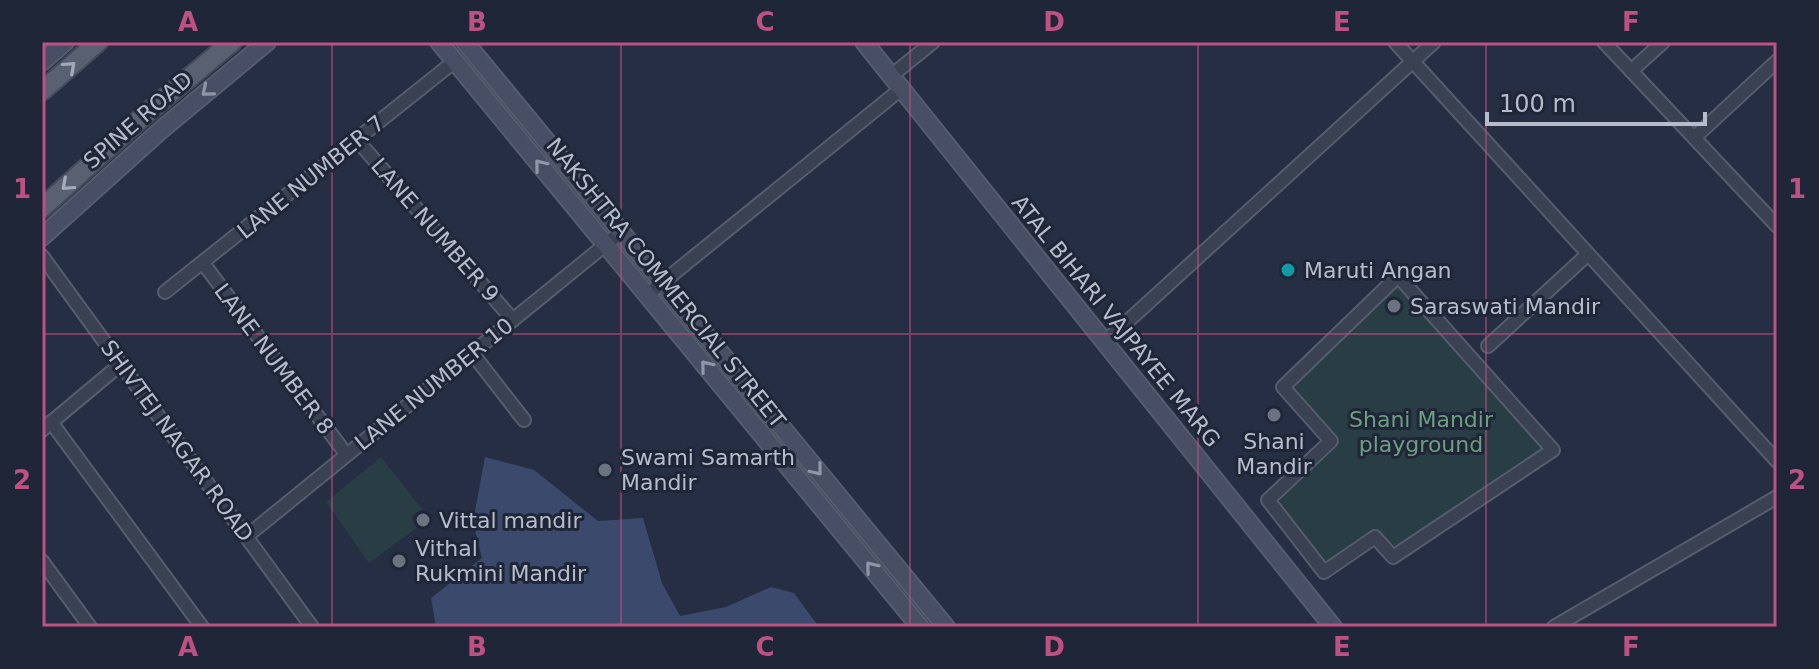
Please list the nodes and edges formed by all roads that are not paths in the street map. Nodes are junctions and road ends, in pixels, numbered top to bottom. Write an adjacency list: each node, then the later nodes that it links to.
1 (65, 42): 13 (street)
2 (98, 42): 19 (main road, one-way to 2)
3 (232, 42): 22 (main road, SPINE ROAD, one-way to 22)
4 (267, 42): 25 (street, SPINE ROAD, one-way to 25)
5 (439, 42): 14 (street, NAKSHTRA COMMERCIAL STREET)
6 (465, 42): 24 (street, NAKSHTRA COMMERCIAL STREET)
7 (864, 42): 18 (street, ATAL BIHARI VAJPAYEE MARG)
8 (933, 42): 18 (street)
9 (1395, 42): 16 (street)
10 (1434, 42): 16 (street)
11 (1604, 42): 17 (street)
12 (1663, 42): 17 (street)
13 (43, 60)
14 (455, 61): 21 (street, LANE NUMBER 7); 26 (street, NAKSHTRA COMMERCIAL STREET, one-way to 14)
15 (1777, 61): 20 (street)
16 (1413, 62): 27 (street); 34 (street)
17 (1631, 71): 20 (street)
18 (896, 83): 30 (street); 34 (street, ATAL BIHARI VAJPAYEE MARG)
19 (42, 91)
20 (1695, 137): 23 (street)
21 (357, 140): 29 (street, LANE NUMBER 7); 33 (street, LANE NUMBER 9)
22 (42, 208)
23 (1777, 226)
24 (621, 232): 26 (street, LANE NUMBER 10); 30 (street, NAKSHTRA COMMERCIAL STREET)
25 (42, 237)
26 (606, 245): 32 (street, NAKSHTRA COMMERCIAL STREET); 33 (street, LANE NUMBER 10)
27 (1588, 254): 35 (street); 41 (street)
28 (42, 256): 37 (street, SHIVTEJ NAGAR ROAD)
29 (203, 263): 31 (street, LANE NUMBER 7); 40 (street, LANE NUMBER 8)
30 (663, 283): 32 (street); 50 (street, NAKSHTRA COMMERCIAL STREET, one-way to 50)
31 (165, 292)
32 (647, 295): 49 (street, NAKSHTRA COMMERCIAL STREET, one-way to 32)
33 (513, 320): 36 (street, LANE NUMBER 10)
34 (1105, 342): 51 (street, ATAL BIHARI VAJPAYEE MARG)
35 (1488, 346)
36 (472, 353): 38 (street); 40 (street, LANE NUMBER 10)
37 (121, 364): 39 (street); 43 (street, SHIVTEJ NAGAR ROAD)
38 (524, 420)
39 (47, 426): 47 (street)
40 (346, 454): 43 (street, LANE NUMBER 10)
41 (1777, 461)
42 (1777, 497): 52 (street)
43 (247, 536): 48 (street, SHIVTEJ NAGAR ROAD)
44 (42, 561): 46 (street)
45 (1324, 572): 45 (street)
46 (90, 627)
47 (202, 627)
48 (312, 627)
49 (920, 627)
50 (946, 627)
51 (1333, 627)
52 (1554, 627)

